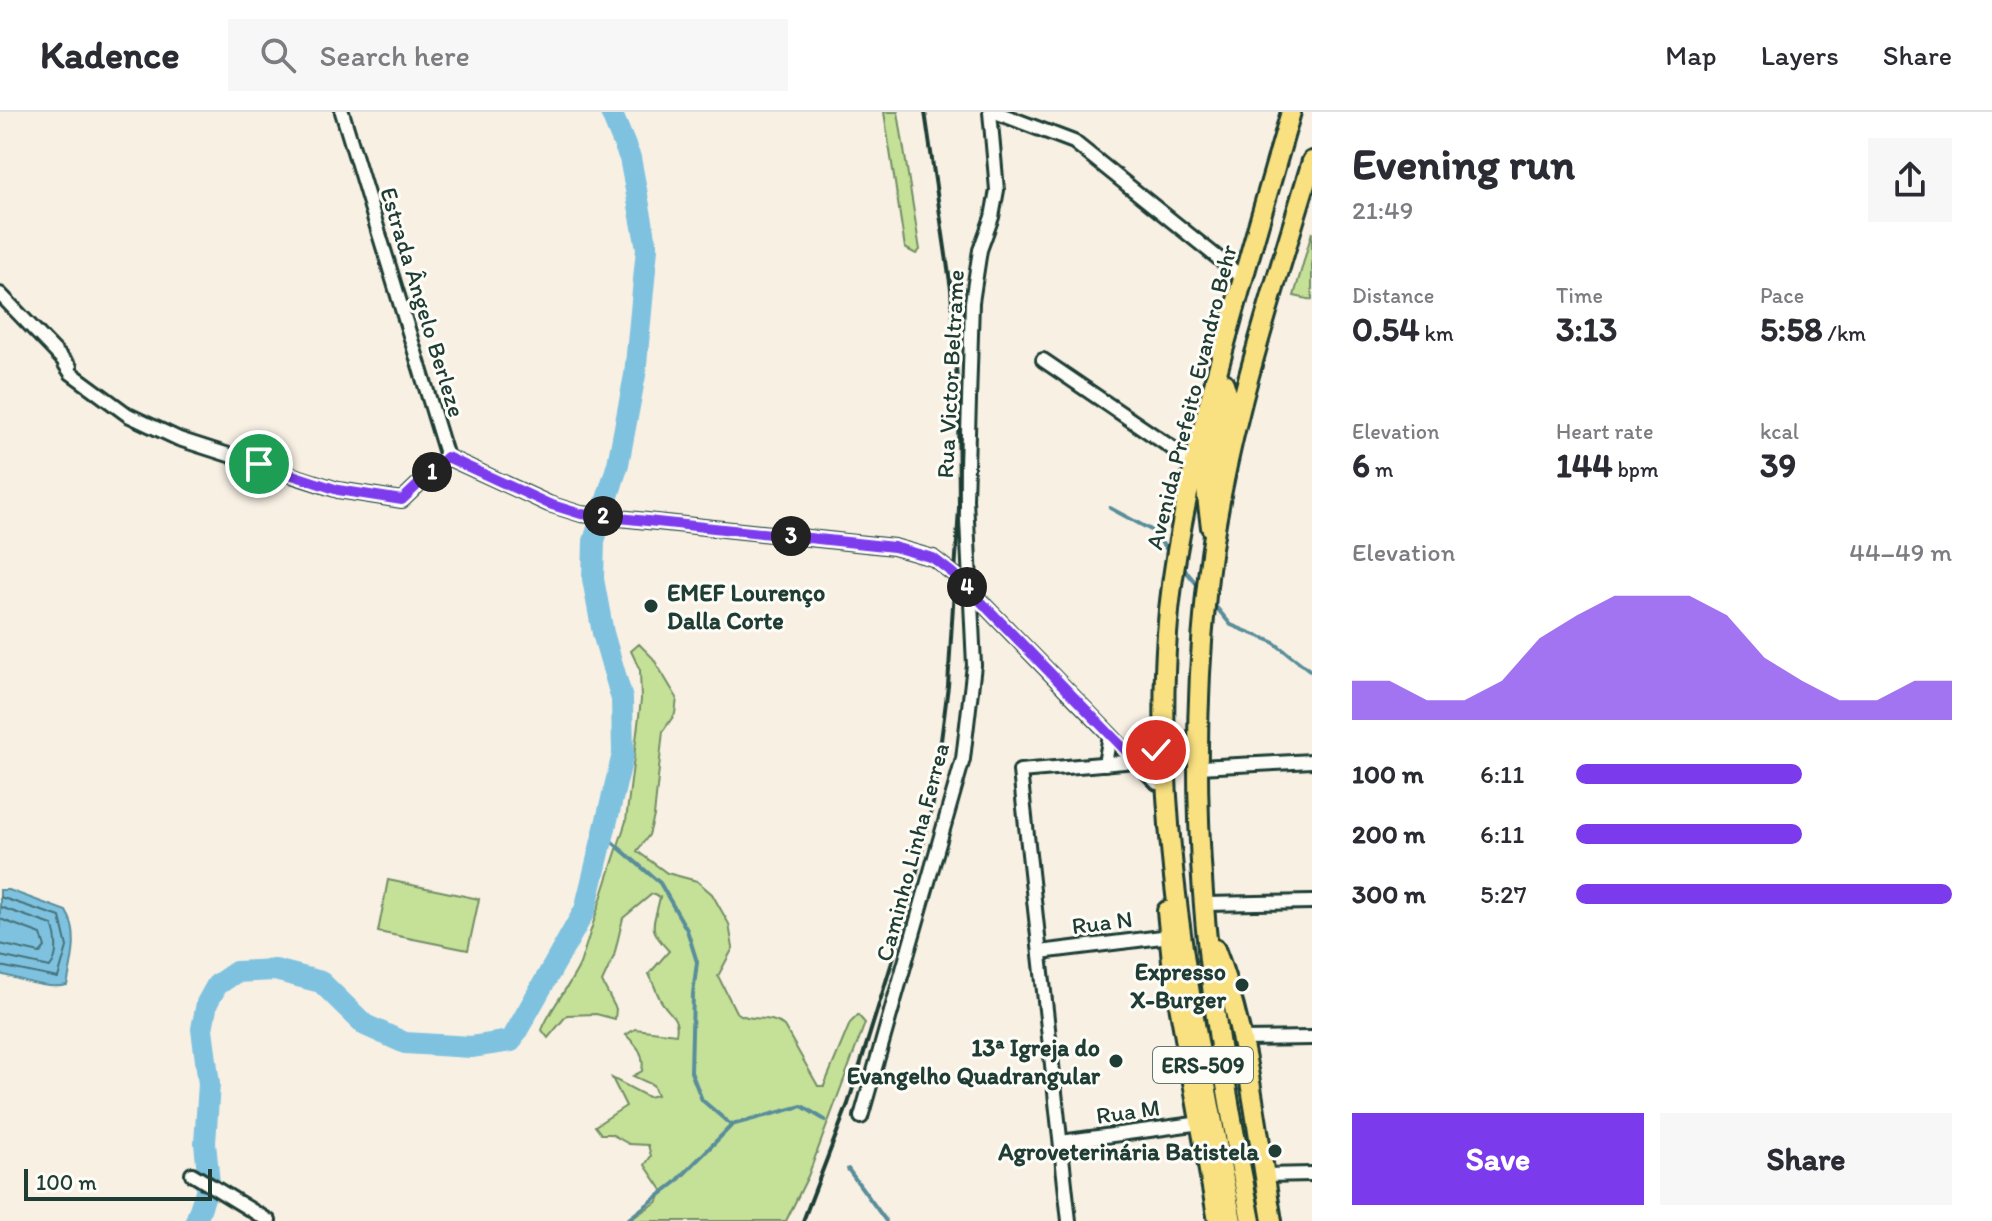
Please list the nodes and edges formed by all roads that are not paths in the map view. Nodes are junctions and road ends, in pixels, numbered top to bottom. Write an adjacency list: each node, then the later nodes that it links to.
1 (342, 112): 9 (street, Estrada Ângelo Berleze)
2 (992, 112): 5 (street); 12 (street, Rua Victor Beltrame)
3 (1291, 112): 5 (highway, Avenida Prefeito Evandro Behr / ERS-509)
4 (1312, 161): 11 (highway, ERS-509)
5 (1243, 278): 8 (highway, Avenida Prefeito Evandro Behr / ERS-509)
6 (0, 294): 9 (street)
7 (1043, 360): 10 (street)
8 (1215, 379): 10 (highway, Avenida Prefeito Evandro Behr / ERS-509); 11 (highway)
9 (447, 457): 12 (street)
10 (1194, 463): 13 (highway, Avenida Prefeito Evandro Behr / ERS-509)
11 (1213, 546): 19 (highway, ERS-509)
12 (972, 593): 14 (street); 28 (street, Caminho Linha Ferrea)
13 (1164, 731): 15 (highway, ERS-509); 37 (highway, Avenida Prefeito Evandro Behr / ERS-509)
14 (1110, 735): 16 (street); 18 (street)
15 (1156, 750): 16 (street); 20 (highway, ERS-509)
16 (1136, 761): 18 (street); 20 (street)
17 (1312, 761): 19 (street)
18 (1105, 764): 25 (street)
19 (1199, 767): 22 (highway, ERS-509)
20 (1157, 783): 24 (highway, ERS-509)
21 (1312, 902): 22 (street)
22 (1206, 904): 23 (highway, ERS-509)
23 (1208, 931): 27 (highway, ERS-509); 38 (highway, ERS-509)
24 (1170, 936): 25 (street, Rua N); 29 (highway, ERS-509)
25 (1040, 952): 30 (street)
26 (1312, 1038): 27 (street)
27 (1241, 1039): 33 (highway, ERS-509)
28 (861, 1117)
29 (1201, 1123): 30 (street, Rua M); 36 (highway, ERS-509)
30 (1061, 1142): 35 (street)
31 (192, 1174): 34 (street)
32 (1312, 1174): 33 (street)
33 (1264, 1175): 39 (highway, ERS-509)
34 (269, 1221)
35 (1069, 1221)
36 (1218, 1221)
37 (1232, 1221)
38 (1251, 1221)
39 (1272, 1221)

